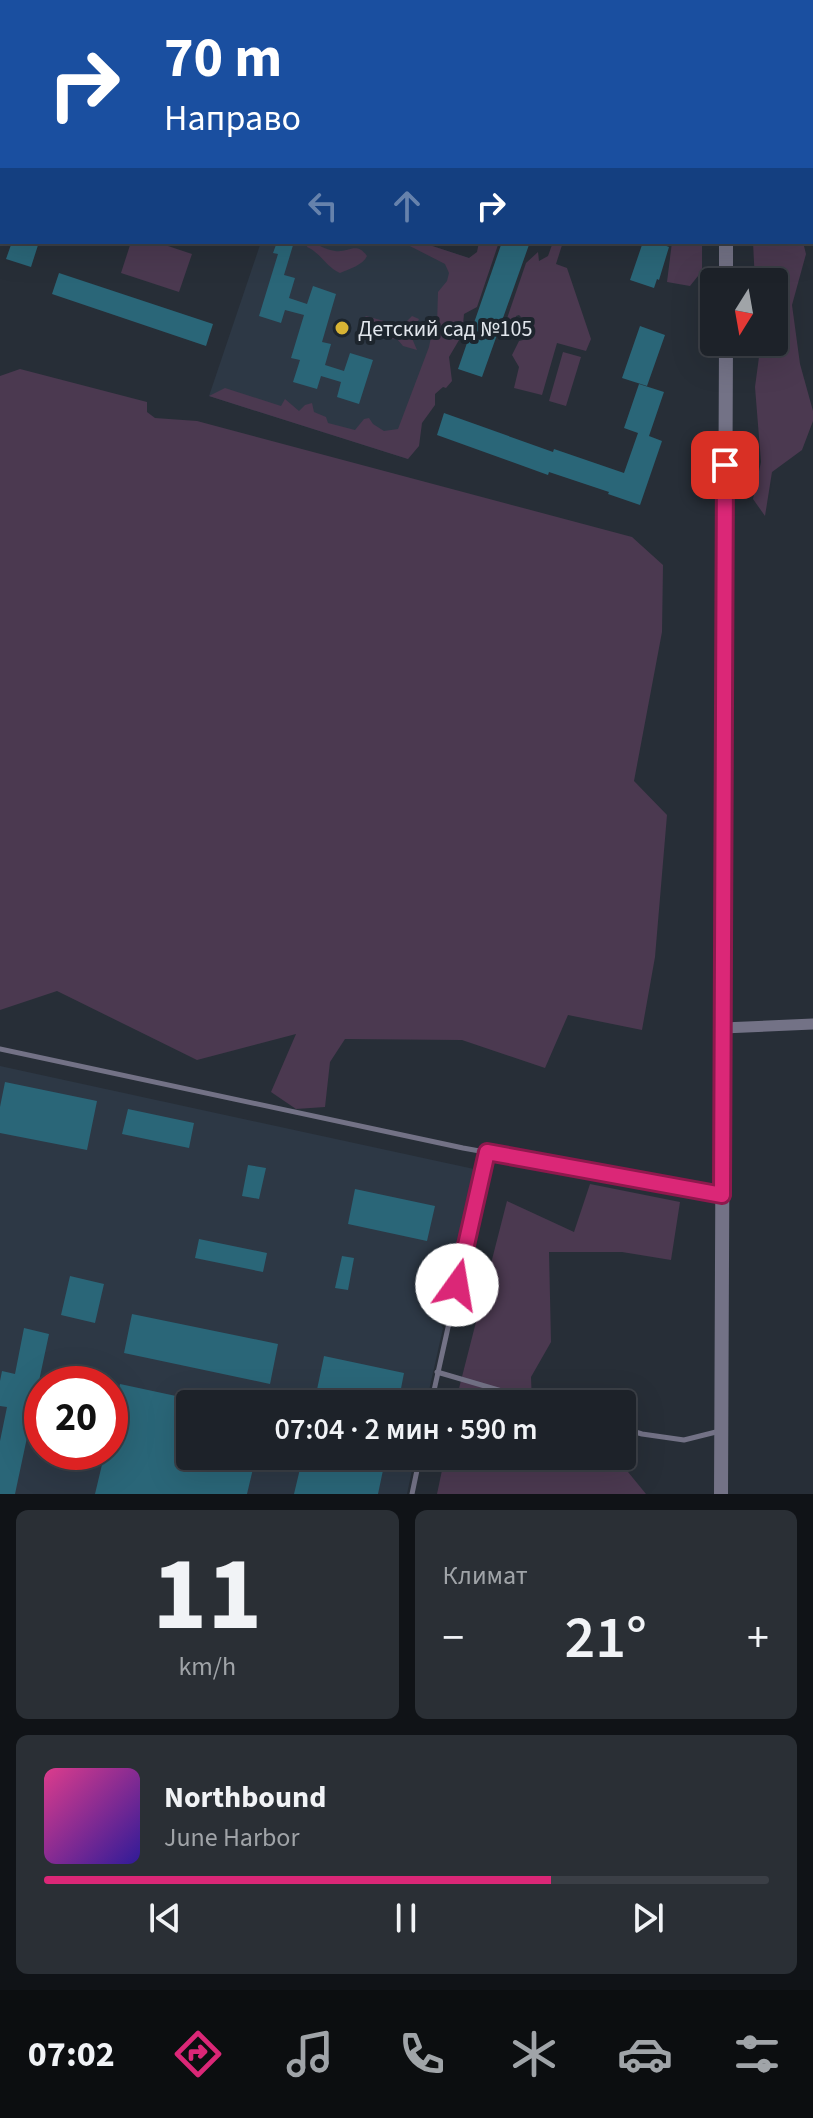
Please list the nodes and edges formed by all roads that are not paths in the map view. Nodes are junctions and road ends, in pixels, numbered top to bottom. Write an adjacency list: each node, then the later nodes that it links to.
1 (726, 244): 2 (street)
2 (726, 268)
3 (726, 356): 5 (street)
4 (813, 1024): 5 (street)
5 (723, 1028): 8 (street)
6 (0, 1049): 7 (lane)
7 (487, 1152): 8 (lane); 9 (lane)
8 (722, 1195): 12 (street)
9 (437, 1372): 10 (lane); 11 (lane)
10 (434, 1390)
11 (498, 1390)
12 (721, 1430): 13 (lane); 16 (street)
13 (636, 1432)
14 (417, 1470): 15 (lane)
15 (412, 1494)
16 (721, 1494)

